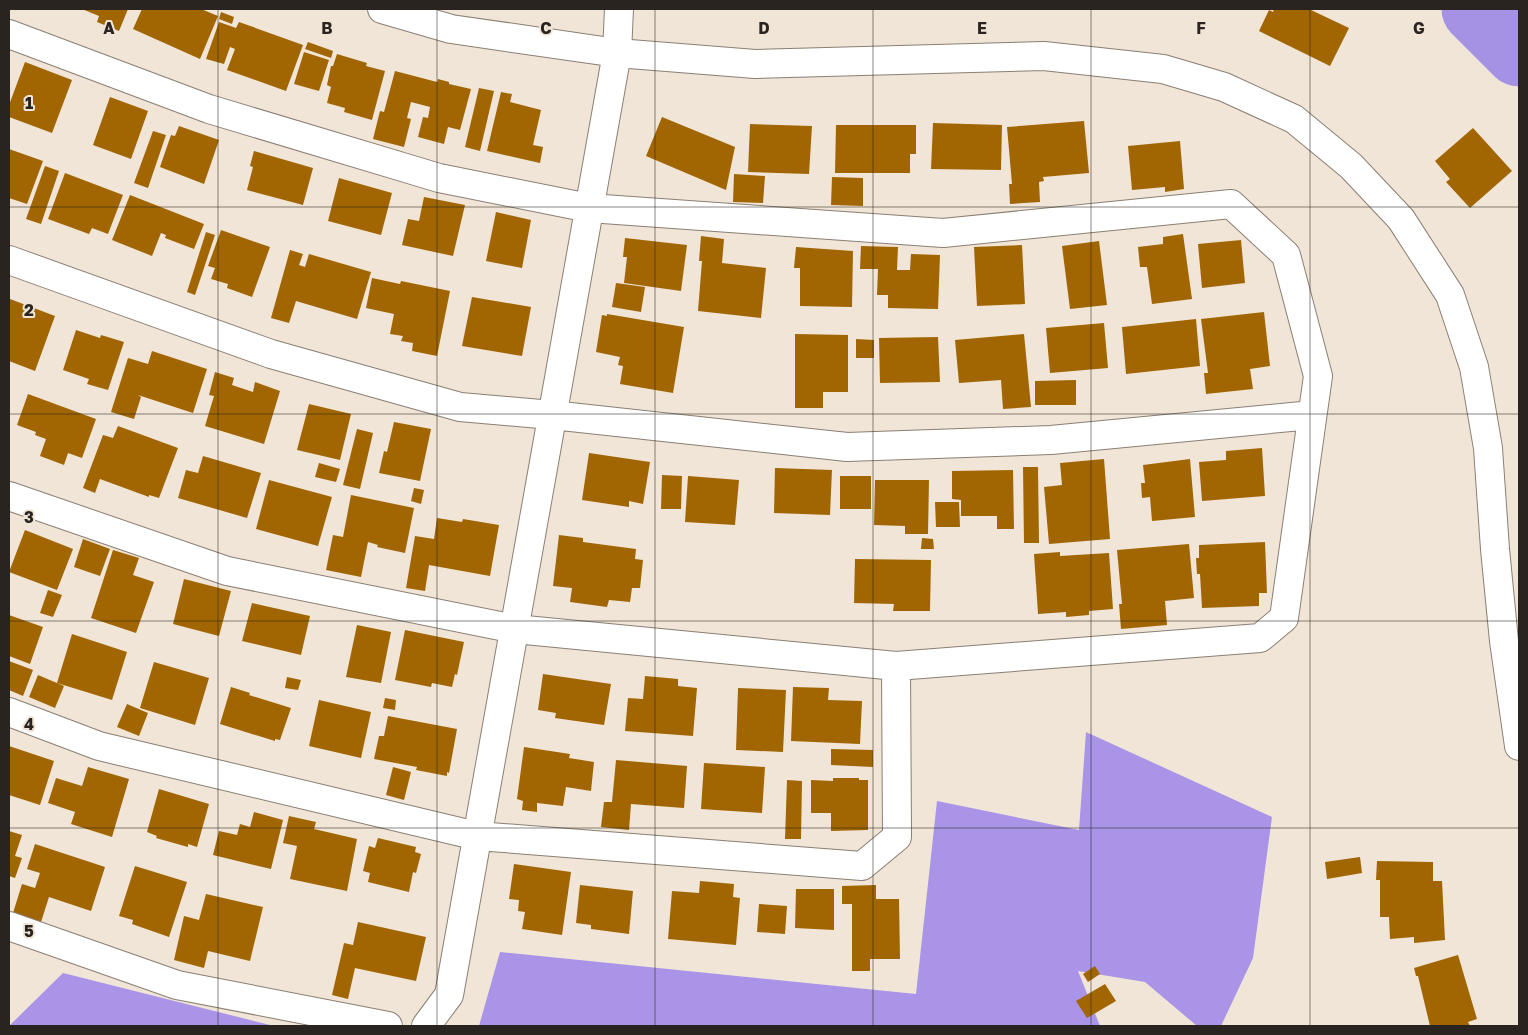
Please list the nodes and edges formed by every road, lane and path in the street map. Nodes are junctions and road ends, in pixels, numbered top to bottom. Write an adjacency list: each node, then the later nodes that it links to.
1 (382, 9): 4 (street)
2 (619, 9): 4 (street)
3 (9, 34): 5 (street)
4 (617, 52): 5 (street); 13 (street)
5 (589, 208): 7 (street); 8 (street)
6 (9, 260): 7 (street)
7 (552, 415): 8 (street); 10 (street)
8 (1312, 415): 11 (street)
9 (9, 496): 10 (street)
10 (514, 629): 11 (street); 14 (street)
11 (896, 666): 14 (street)
12 (9, 712): 14 (street)
13 (1519, 746)
14 (477, 836): 17 (street)
15 (9, 926): 16 (street)
16 (388, 1026)
17 (426, 1026)

